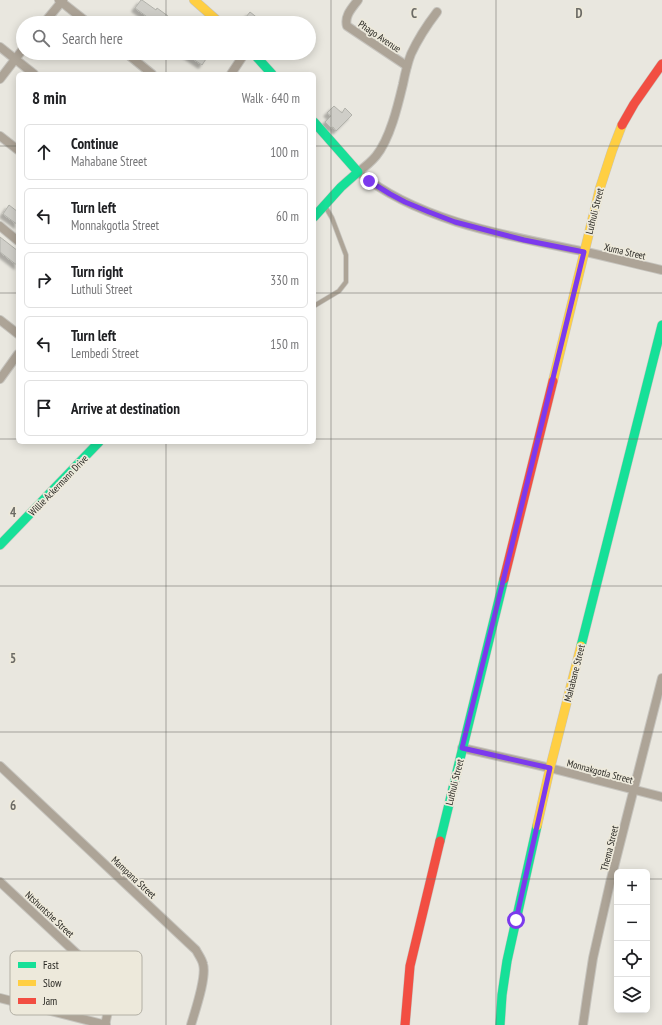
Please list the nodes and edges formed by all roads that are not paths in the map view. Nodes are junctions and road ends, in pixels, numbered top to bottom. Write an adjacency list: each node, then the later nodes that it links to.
1 (194, 0): 7 (street)
2 (358, 0): 15 (street, Phago Avenue)
3 (61, 1): 5 (street); 6 (street)
4 (437, 12): 15 (street)
5 (49, 16)
6 (79, 16)
7 (212, 16)
8 (0, 47): 9 (street)
9 (15, 59): 20 (street)
10 (16, 60): 16 (street)
11 (135, 60): 17 (street)
12 (240, 60): 18 (street)
13 (259, 60): 19 (street)
14 (662, 64): 28 (street, Luthuli Street)
15 (407, 66): 24 (street)
16 (31, 72)
17 (150, 72)
18 (232, 72)
19 (270, 72)
20 (0, 79)
21 (316, 124): 24 (street)
22 (0, 136): 23 (street)
23 (16, 148)
24 (358, 172): 25 (street); 28 (street, Xuma Street)
25 (318, 211): 30 (lane)
26 (0, 226): 27 (street)
27 (16, 239)
28 (584, 252): 29 (street, Xuma Street); 39 (street, Luthuli Street)
29 (662, 270)
30 (316, 305)
31 (0, 320): 33 (street)
32 (662, 325): 41 (street, Mahabane Street)
33 (16, 332)
34 (16, 357): 35 (street)
35 (0, 379)
36 (97, 444): 37 (street, Willie Ackermann Drive)
37 (0, 545)
38 (662, 678): 42 (street, Thema Street)
39 (462, 748): 41 (street, Monnakgotla Street); 52 (street, Luthuli Street)
40 (0, 766): 51 (street, Mampana Street)
41 (550, 768): 42 (street, Monnakgotla Street); 53 (street, Mahabane Street)
42 (634, 790): 43 (street, Monnakgotla Street); 54 (street, Thema Street)
43 (662, 797)
44 (0, 882): 45 (street, Ntshuntshe Street)
45 (74, 951)
46 (0, 998): 47 (street)
47 (10, 1001)
48 (67, 1015): 50 (street)
49 (108, 1015): 50 (street, Ntshuntshe Street)
50 (106, 1025)
51 (191, 1025)
52 (405, 1025)
53 (500, 1025)
54 (583, 1025)

